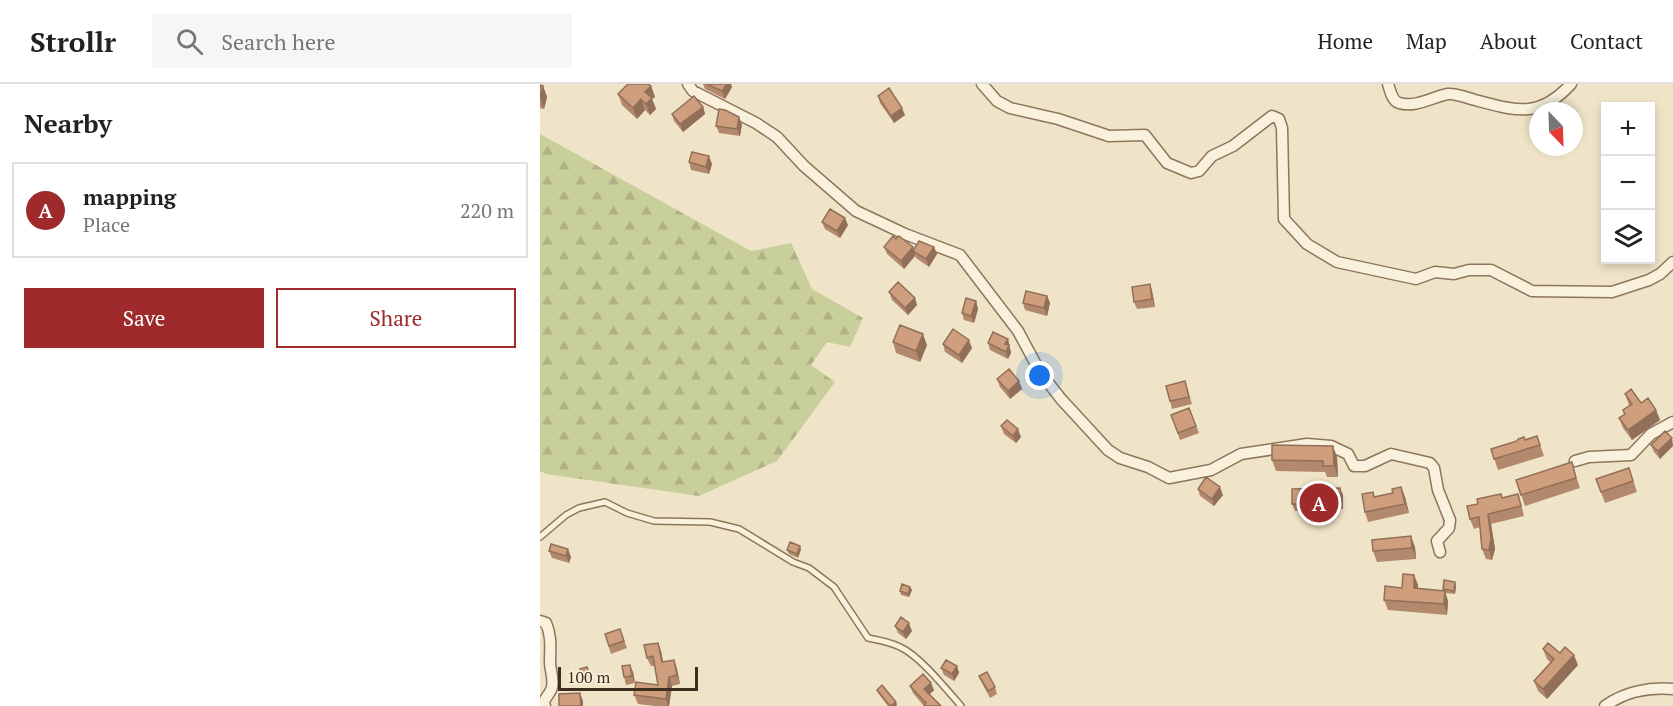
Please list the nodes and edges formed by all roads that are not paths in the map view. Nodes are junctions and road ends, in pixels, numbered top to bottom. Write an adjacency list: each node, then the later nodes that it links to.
1 (688, 84): 9 (street)
2 (982, 84): 5 (street)
3 (1388, 84): 4 (street)
4 (1571, 84)
5 (1673, 262)
6 (1673, 422): 7 (street)
7 (1575, 461)
8 (540, 537): 13 (lane)
9 (1440, 552)
10 (540, 621): 12 (street)
11 (1673, 689): 14 (street)
12 (545, 706)
13 (961, 706)
14 (1605, 706)

